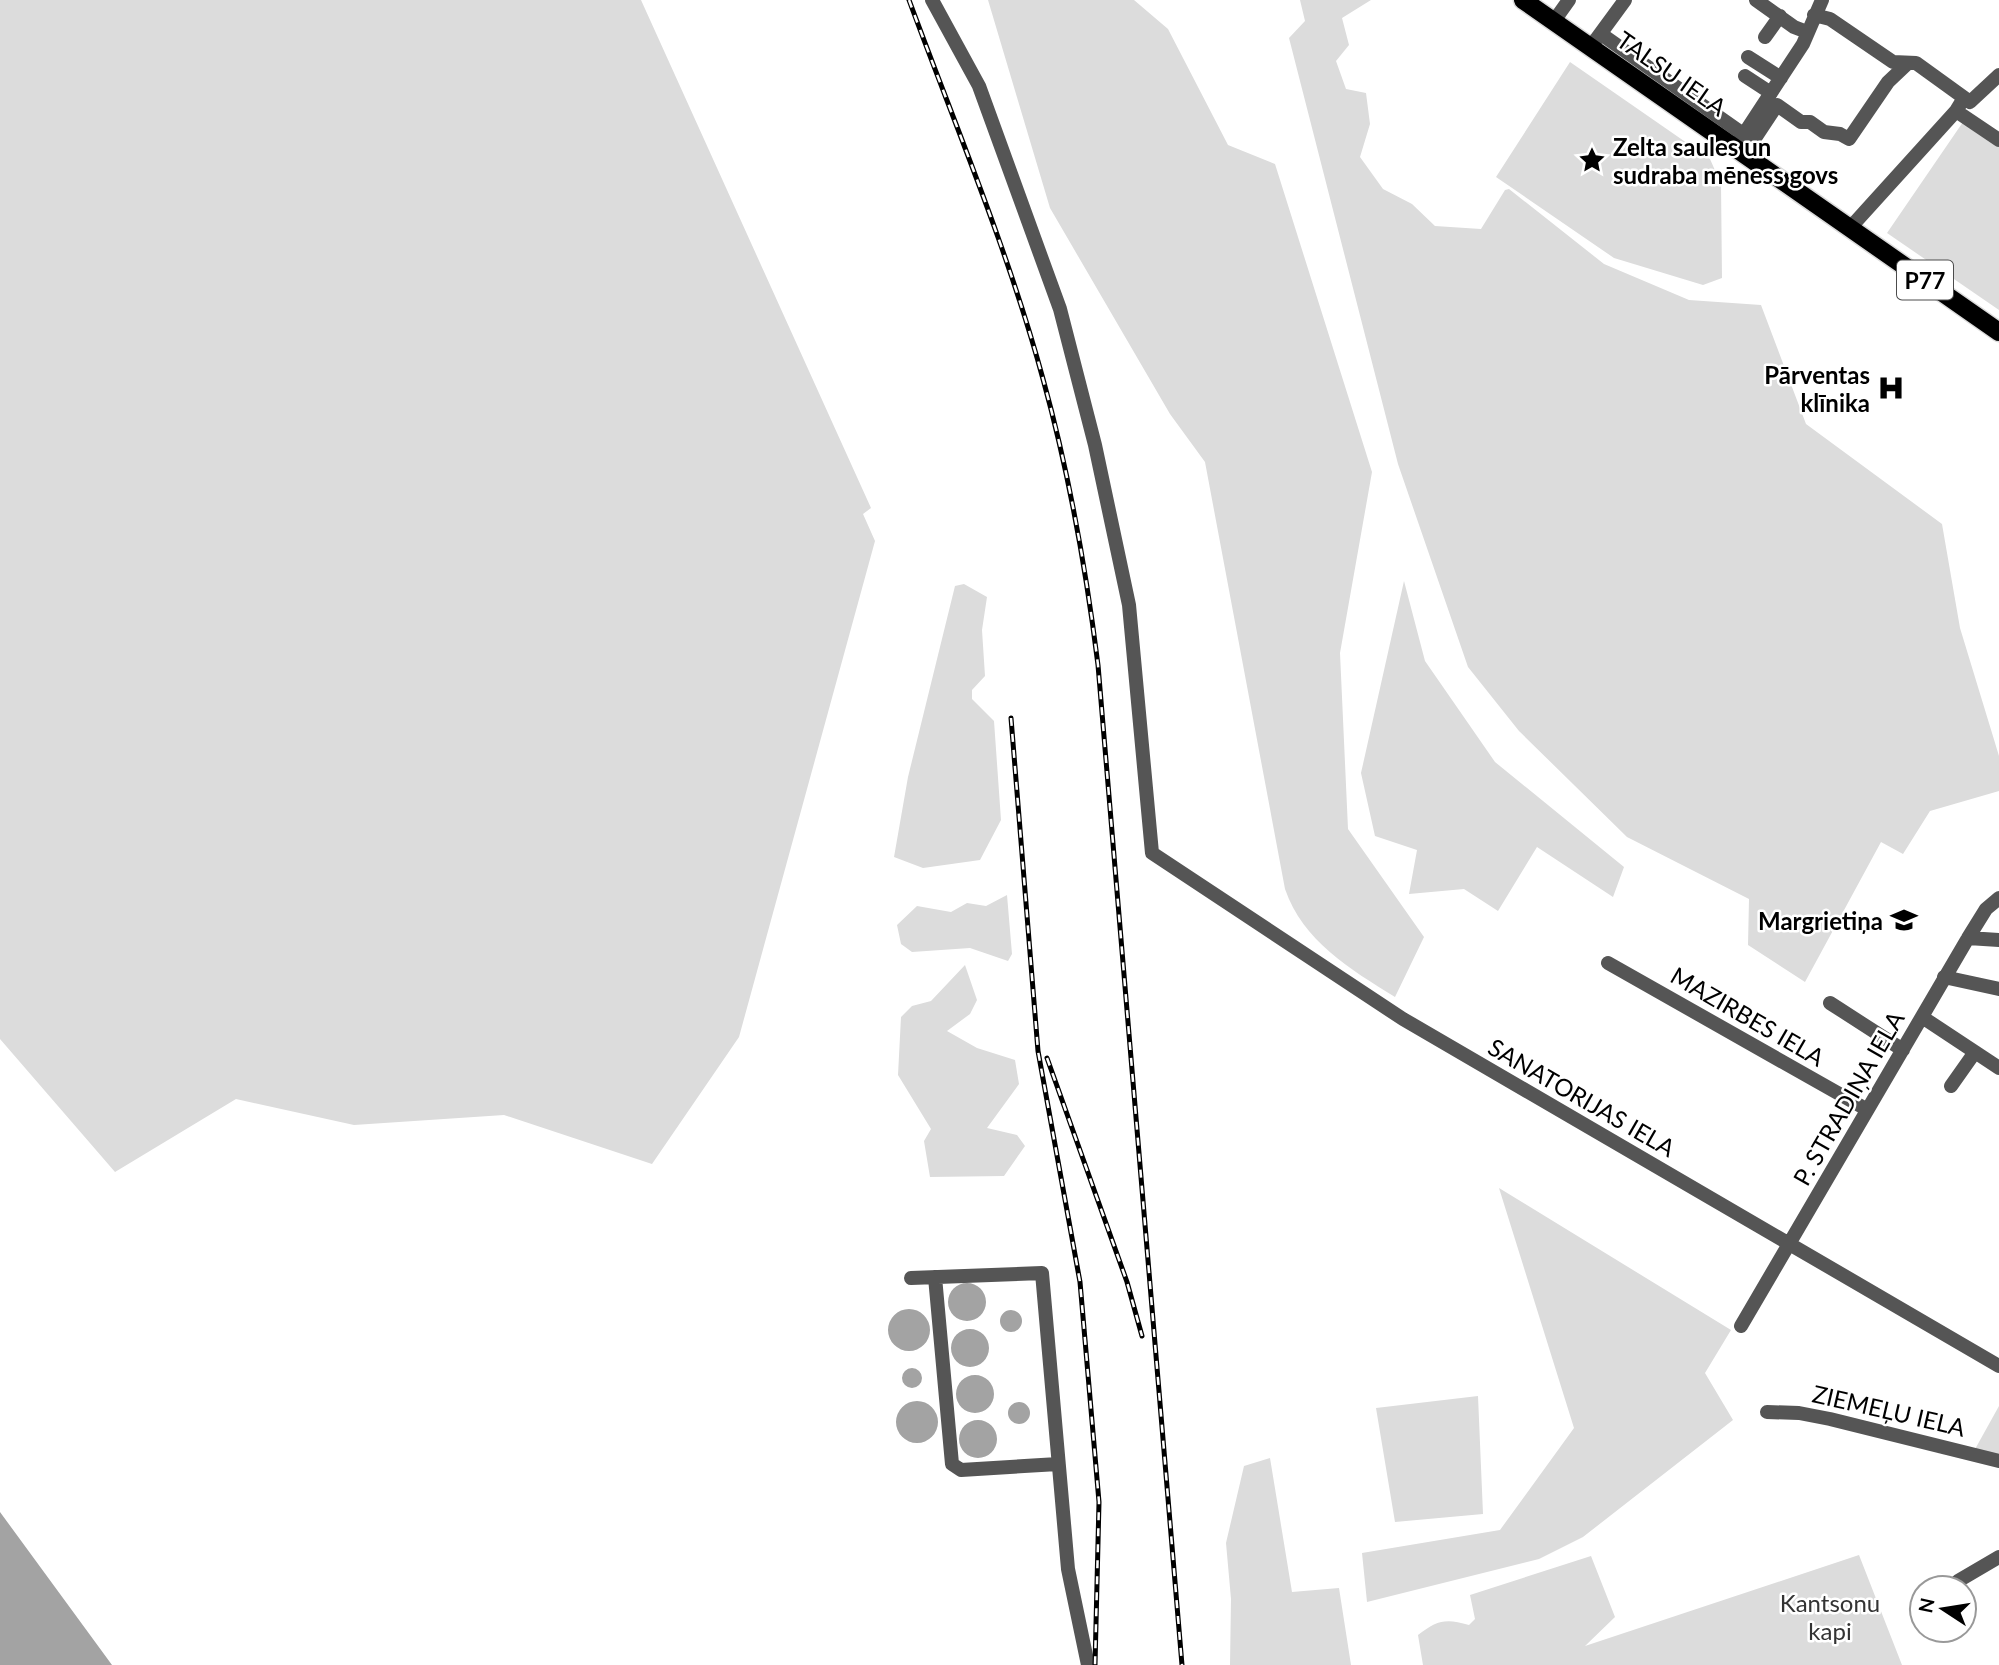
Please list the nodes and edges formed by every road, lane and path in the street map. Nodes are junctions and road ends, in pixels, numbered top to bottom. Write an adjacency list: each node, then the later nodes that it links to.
1 (932, 0): 37 (street, SANATORIJAS IELA)
2 (1523, 0): 9 (main road, TALSU IELA / P77)
3 (1569, 0): 9 (street)
4 (1625, 0): 12 (street)
5 (1822, 0): 7 (street)
6 (1764, 2): 8 (street)
7 (1814, 15): 10 (street); 14 (street)
8 (1780, 16): 10 (street); 11 (street)
9 (1553, 21): 12 (main road, TALSU IELA / P77)
10 (1807, 32): 17 (street)
11 (1765, 37)
12 (1596, 40): 21 (main road, TALSU IELA / P77)
13 (1748, 57): 17 (street)
14 (1907, 64): 18 (street); 19 (street)
15 (1999, 75): 19 (street)
16 (1745, 76): 18 (street)
17 (1781, 78): 18 (street)
18 (1772, 99): 21 (street)
19 (1960, 104): 20 (street); 22 (street)
20 (1999, 140)
21 (1739, 141): 22 (main road, TALSU IELA / P77)
22 (1850, 228): 23 (main road, TALSU IELA / P77)
23 (1999, 332)
24 (1999, 898): 25 (street, P. STRADIŅA IELA)
25 (1968, 938): 26 (street); 28 (street, P. STRADIŅA IELA)
26 (1999, 940)
27 (1608, 963): 36 (street, MAZIRBES IELA)
28 (1944, 977): 29 (street); 31 (street, P. STRADIŅA IELA)
29 (1999, 989)
30 (1830, 1003): 32 (street)
31 (1922, 1017): 32 (street, P. STRADIŅA IELA); 33 (street)
32 (1903, 1050): 36 (street, P. STRADIŅA IELA)
33 (1975, 1052): 34 (street); 35 (street)
34 (1999, 1068)
35 (1951, 1086)
36 (1866, 1110): 37 (street, P. STRADIŅA IELA)
37 (1790, 1244): 40 (street, P. STRADIŅA IELA); 41 (street, SANATORIJAS IELA)
38 (935, 1277): 39 (street); 44 (street); 44 (street)
39 (911, 1278)
40 (1741, 1326)
41 (1999, 1366)
42 (1767, 1412): 43 (street, ZIEMEĻU IELA)
43 (1999, 1461)
44 (1058, 1464): 47 (street)
45 (1999, 1558): 46 (street)
46 (1970, 1574)
47 (1088, 1665)

